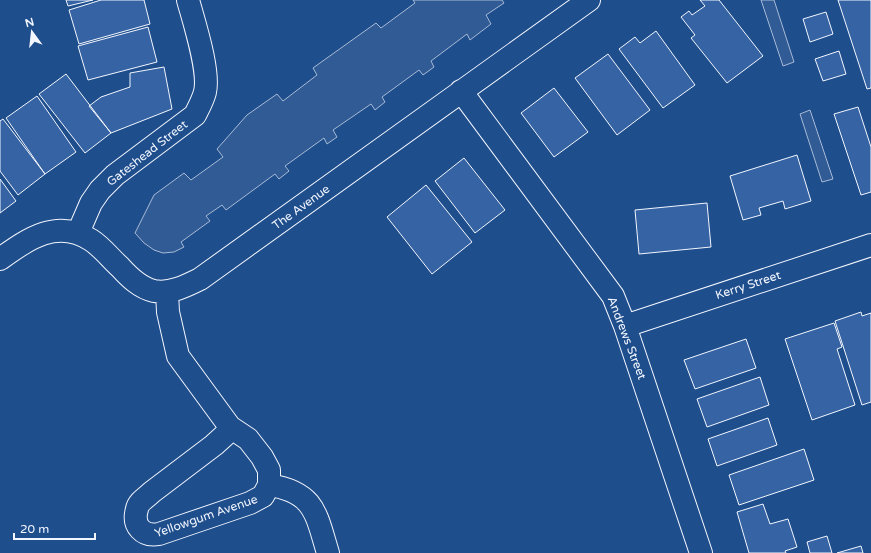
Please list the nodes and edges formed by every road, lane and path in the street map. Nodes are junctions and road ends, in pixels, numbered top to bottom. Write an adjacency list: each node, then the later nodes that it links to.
1 (188, 0): 4 (street, Gateshead Street)
2 (589, 0): 3 (street, The Avenue)
3 (461, 91): 7 (street, The Avenue); 8 (street, Andrews Street)
4 (78, 234): 6 (street, The Avenue); 7 (street, The Avenue)
5 (871, 245): 8 (street, Kerry Street)
6 (0, 259)
7 (167, 292): 9 (street, Yellowgum Avenue)
8 (625, 326): 12 (street, Andrews Street)
9 (230, 427): 10 (street, Yellowgum Avenue); 10 (street, Yellowgum Avenue)
10 (269, 485): 11 (street, Yellowgum Avenue)
11 (328, 553)
12 (701, 553)

